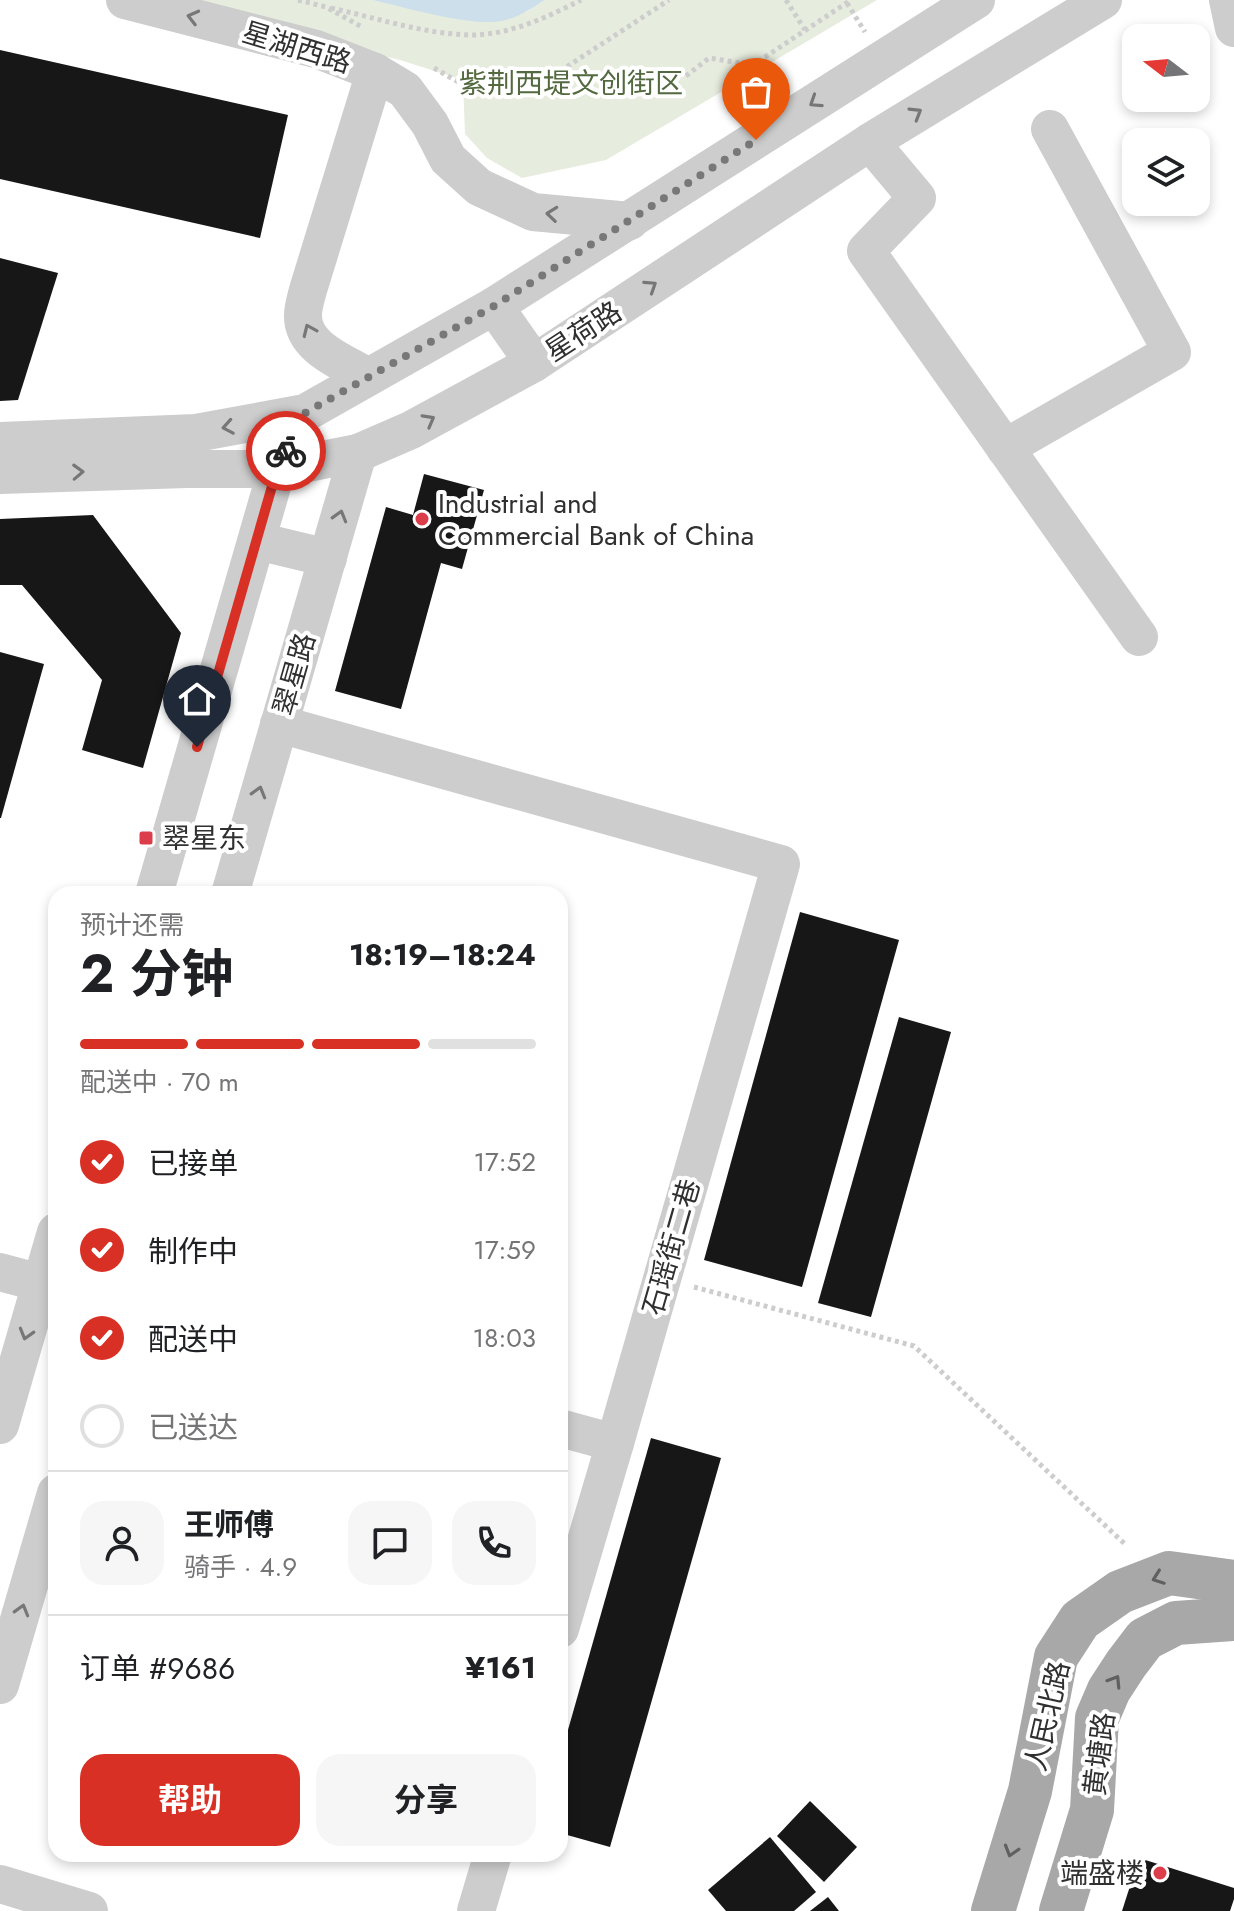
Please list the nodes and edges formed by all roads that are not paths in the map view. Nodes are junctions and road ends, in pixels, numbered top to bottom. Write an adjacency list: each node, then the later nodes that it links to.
1 (125, 0): 6 (street, 星湖西路, one-way to 1)
2 (976, 0): 9 (street, one-way to 9)
3 (1103, 0): 8 (street, 星荷路, one-way to 3)
4 (1228, 0): 5 (street)
5 (1234, 28)
6 (375, 72): 9 (street, 星湖西路, one-way to 6); 12 (street, one-way to 6)
7 (1050, 129): 15 (street)
8 (870, 142): 11 (street, 星荷路, one-way to 8); 15 (street)
9 (630, 221): 10 (street)
10 (494, 306): 11 (street); 12 (street)
11 (534, 363): 16 (street, 星荷路, one-way to 11)
12 (368, 377): 13 (street)
13 (305, 413): 14 (street, one-way to 14); 17 (street)
14 (0, 441)
15 (1005, 448): 21 (street)
16 (358, 453): 17 (street, 星荷路); 20 (street, 翠星路, one-way to 16)
17 (277, 469): 18 (street, 星荷路, one-way to 17); 19 (street)
18 (0, 475)
19 (257, 541): 20 (street); 23 (street)
20 (328, 558): 22 (street, 翠星路)
21 (1139, 637)
22 (279, 724): 24 (street, 翠星路, one-way to 22); 29 (street, 石瑶街二巷)
23 (156, 886)
24 (232, 886)
25 (0, 1272): 26 (street)
26 (48, 1285): 27 (street, one-way to 27)
27 (0, 1425)
28 (568, 1430): 29 (street)
29 (615, 1443): 32 (street, 石瑶街二巷)
30 (48, 1520): 34 (street, one-way to 30)
31 (1234, 1582): 39 (main road, 人民北路, one-way to 39)
32 (568, 1602)
33 (1234, 1619): 40 (main road, 黄塘路, one-way to 33)
34 (0, 1685)
35 (491, 1862): 38 (street)
36 (0, 1884): 37 (street)
37 (89, 1911)
38 (476, 1911)
39 (993, 1911)
40 (1061, 1911)

